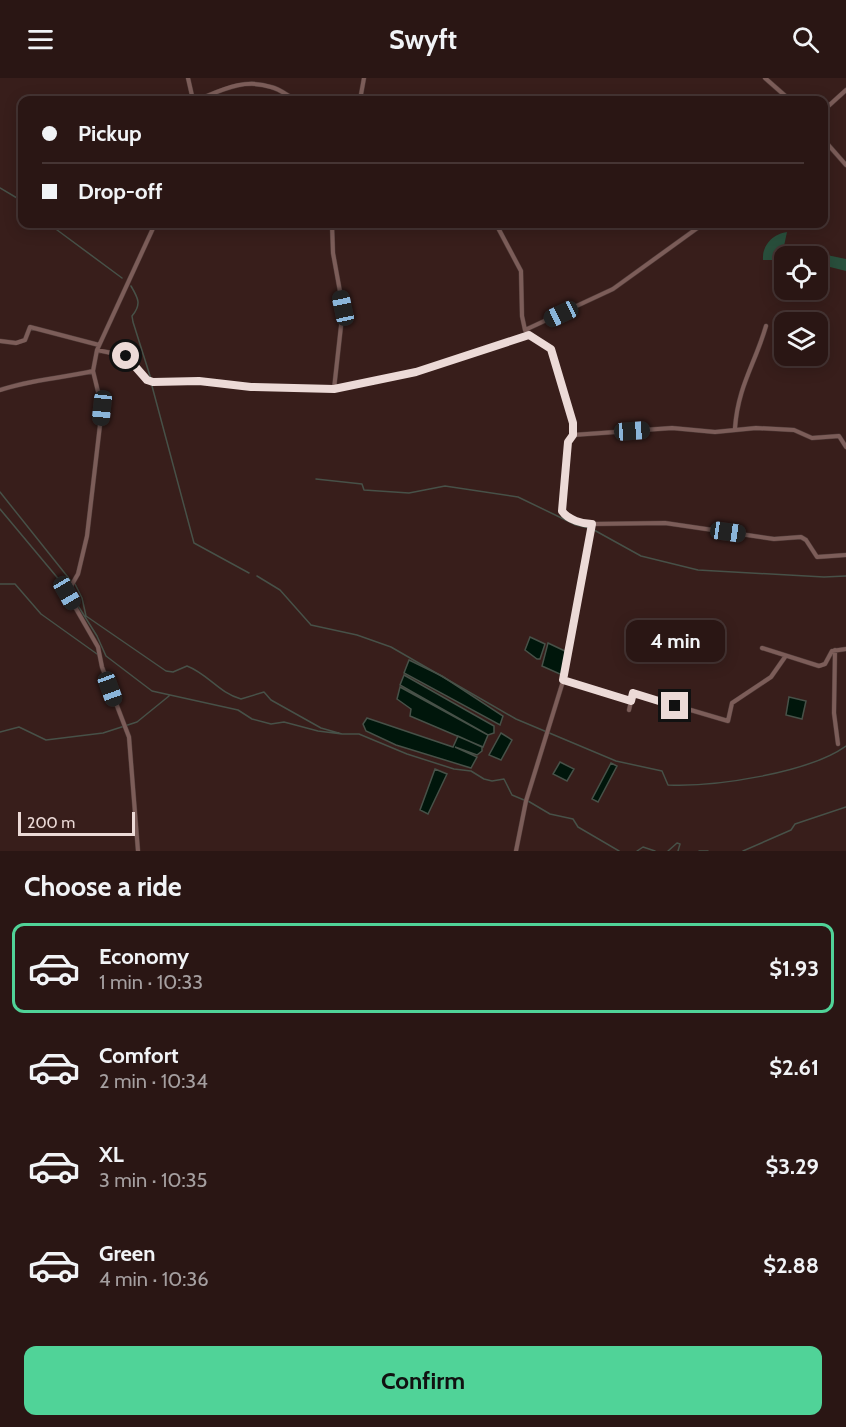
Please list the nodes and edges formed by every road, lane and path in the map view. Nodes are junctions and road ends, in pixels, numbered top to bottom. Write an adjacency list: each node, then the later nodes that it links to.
1 (188, 78): 5 (street)
2 (364, 78): 8 (street)
3 (765, 78): 9 (street)
4 (846, 90): 10 (street)
5 (194, 96)
6 (205, 96): 7 (street)
7 (289, 96)
8 (361, 96)
9 (785, 96)
10 (828, 106)
11 (828, 145): 12 (street)
12 (846, 165)
13 (153, 228): 21 (street)
14 (332, 228): 23 (street)
15 (498, 228): 18 (street)
16 (697, 228): 18 (street)
17 (766, 326): 25 (street)
18 (525, 330): 19 (street)
19 (529, 335): 23 (street); 26 (street)
20 (0, 341): 21 (street)
21 (98, 347): 22 (street); 23 (street)
22 (93, 371): 24 (street); 38 (street)
23 (334, 389)
24 (0, 390)
25 (735, 428): 26 (street); 27 (street)
26 (573, 435): 28 (street)
27 (846, 447)
28 (592, 524): 29 (street); 34 (street)
29 (846, 555)
30 (762, 648): 33 (street)
31 (846, 649): 32 (street)
32 (835, 650): 33 (street); 37 (street)
33 (785, 657): 35 (street)
34 (563, 680): 35 (street); 39 (street)
35 (631, 701): 36 (street)
36 (629, 710)
37 (838, 744)
38 (138, 851)
39 (516, 851)

